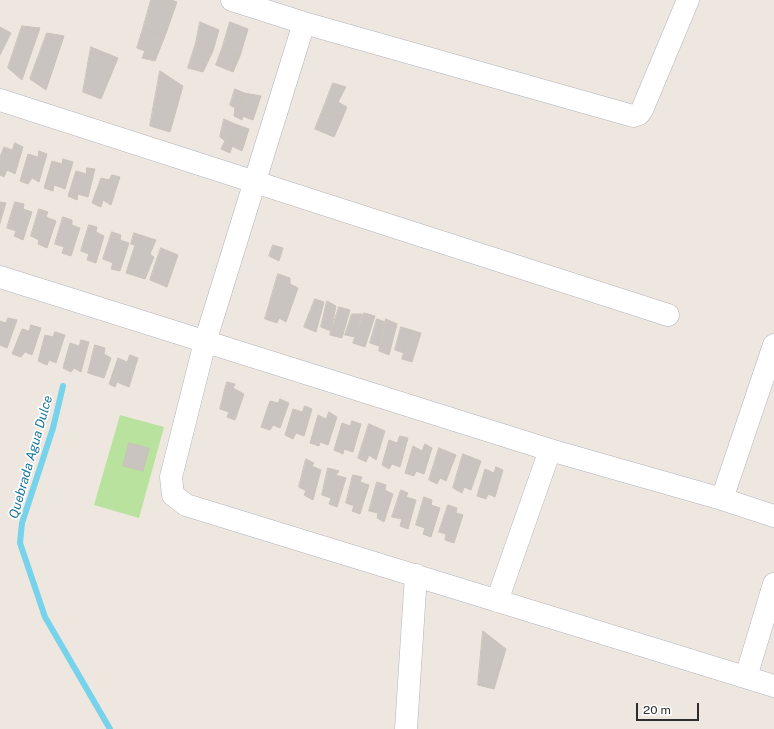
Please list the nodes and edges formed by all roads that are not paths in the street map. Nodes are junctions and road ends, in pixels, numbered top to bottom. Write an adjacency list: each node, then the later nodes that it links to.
1 (232, 0): 3 (street)
2 (688, 0): 3 (street)
3 (304, 23): 5 (street)
4 (0, 100): 5 (street)
5 (255, 182): 7 (street); 8 (street)
6 (0, 277): 8 (street)
7 (668, 315)
8 (205, 342): 10 (street); 13 (street)
9 (774, 345): 11 (street)
10 (550, 450): 11 (street); 15 (street)
11 (722, 499): 12 (street)
12 (774, 516)
13 (416, 576): 15 (street); 18 (street)
14 (774, 584): 16 (street)
15 (497, 601): 16 (street)
16 (746, 677): 17 (street)
17 (774, 686)
18 (406, 729)

